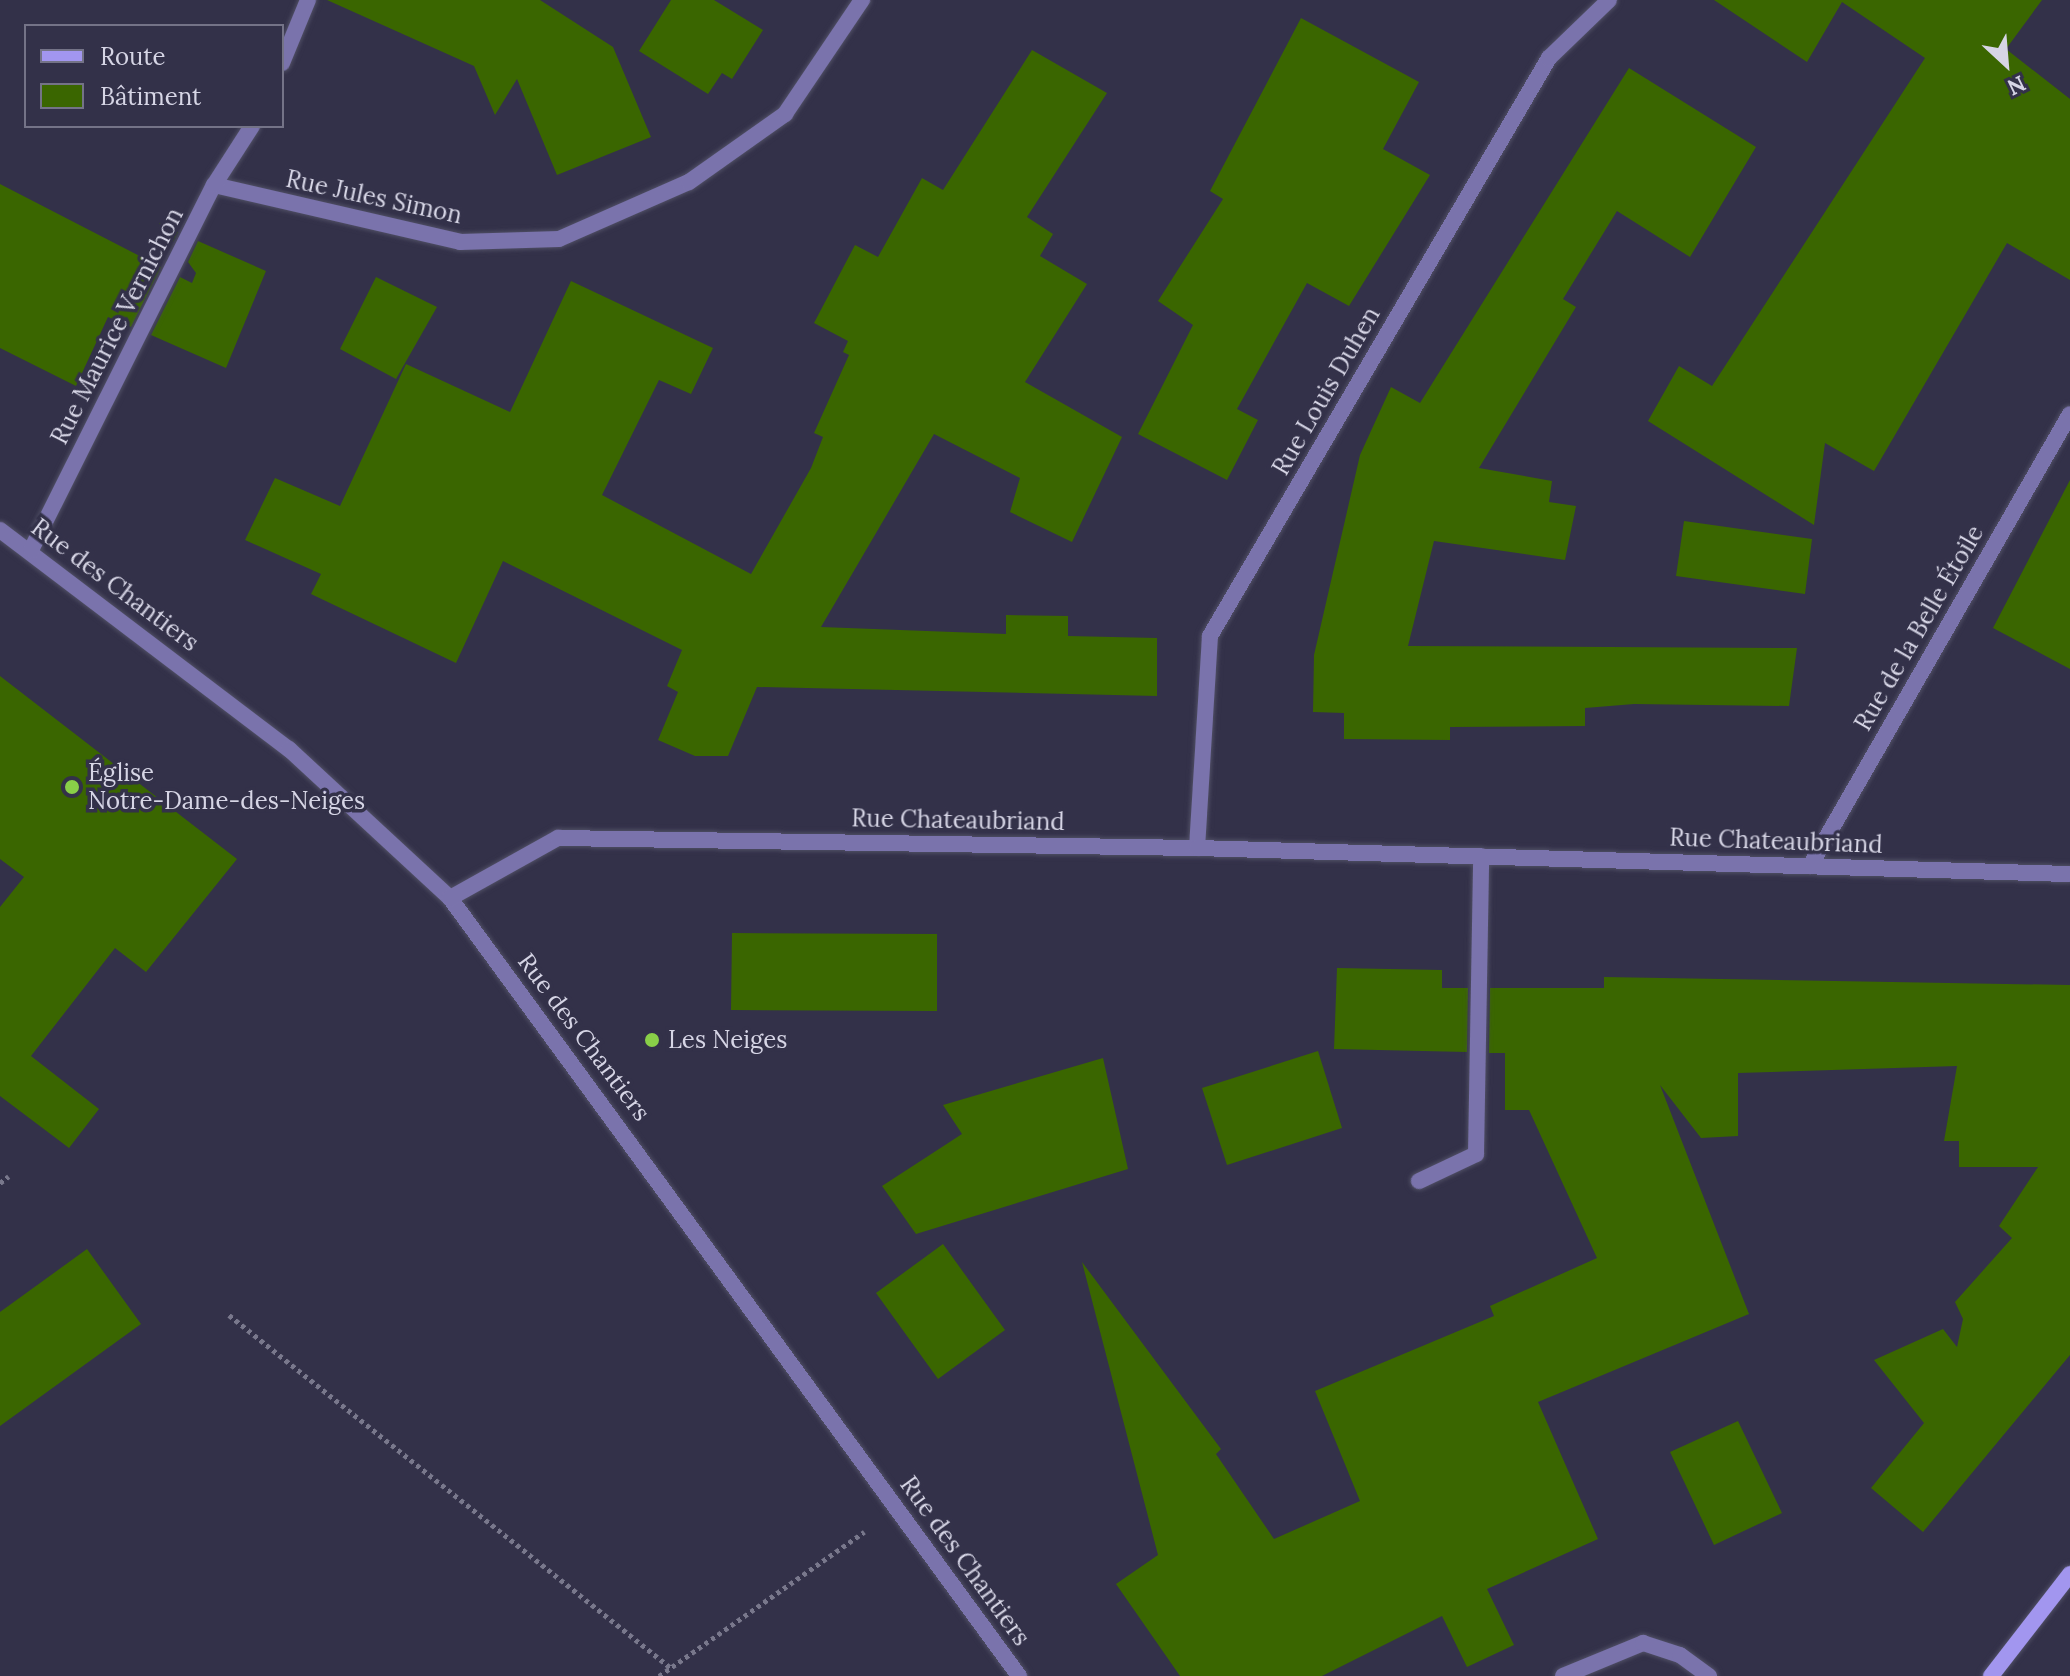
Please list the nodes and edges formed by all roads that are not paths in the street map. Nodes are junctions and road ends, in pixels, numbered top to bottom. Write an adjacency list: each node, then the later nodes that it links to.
1 (308, 0): 4 (street)
2 (862, 0): 6 (street, Rue Jules Simon)
3 (1609, 0): 10 (street, Rue Louis Duhen)
4 (284, 58)
5 (251, 128): 6 (street, Rue Maurice Vernichon)
6 (214, 185): 9 (street, Rue Maurice Vernichon)
7 (2070, 414): 12 (street, Rue de la Belle Étoile)
8 (0, 530): 9 (street, Rue des Chantiers)
9 (31, 550): 14 (street, Rue des Chantiers)
10 (1197, 848): 11 (street, Rue Chateaubriand); 14 (street, Rue Chateaubriand)
11 (1481, 856): 12 (street, Rue Chateaubriand); 15 (street)
12 (1810, 866): 13 (street, Rue Chateaubriand)
13 (2070, 874)
14 (450, 898): 17 (street, Rue des Chantiers)
15 (1419, 1181)
16 (2070, 1574): 20 (main road)
17 (1019, 1676)
18 (1563, 1676): 19 (street)
19 (1709, 1676)
20 (1991, 1676)

